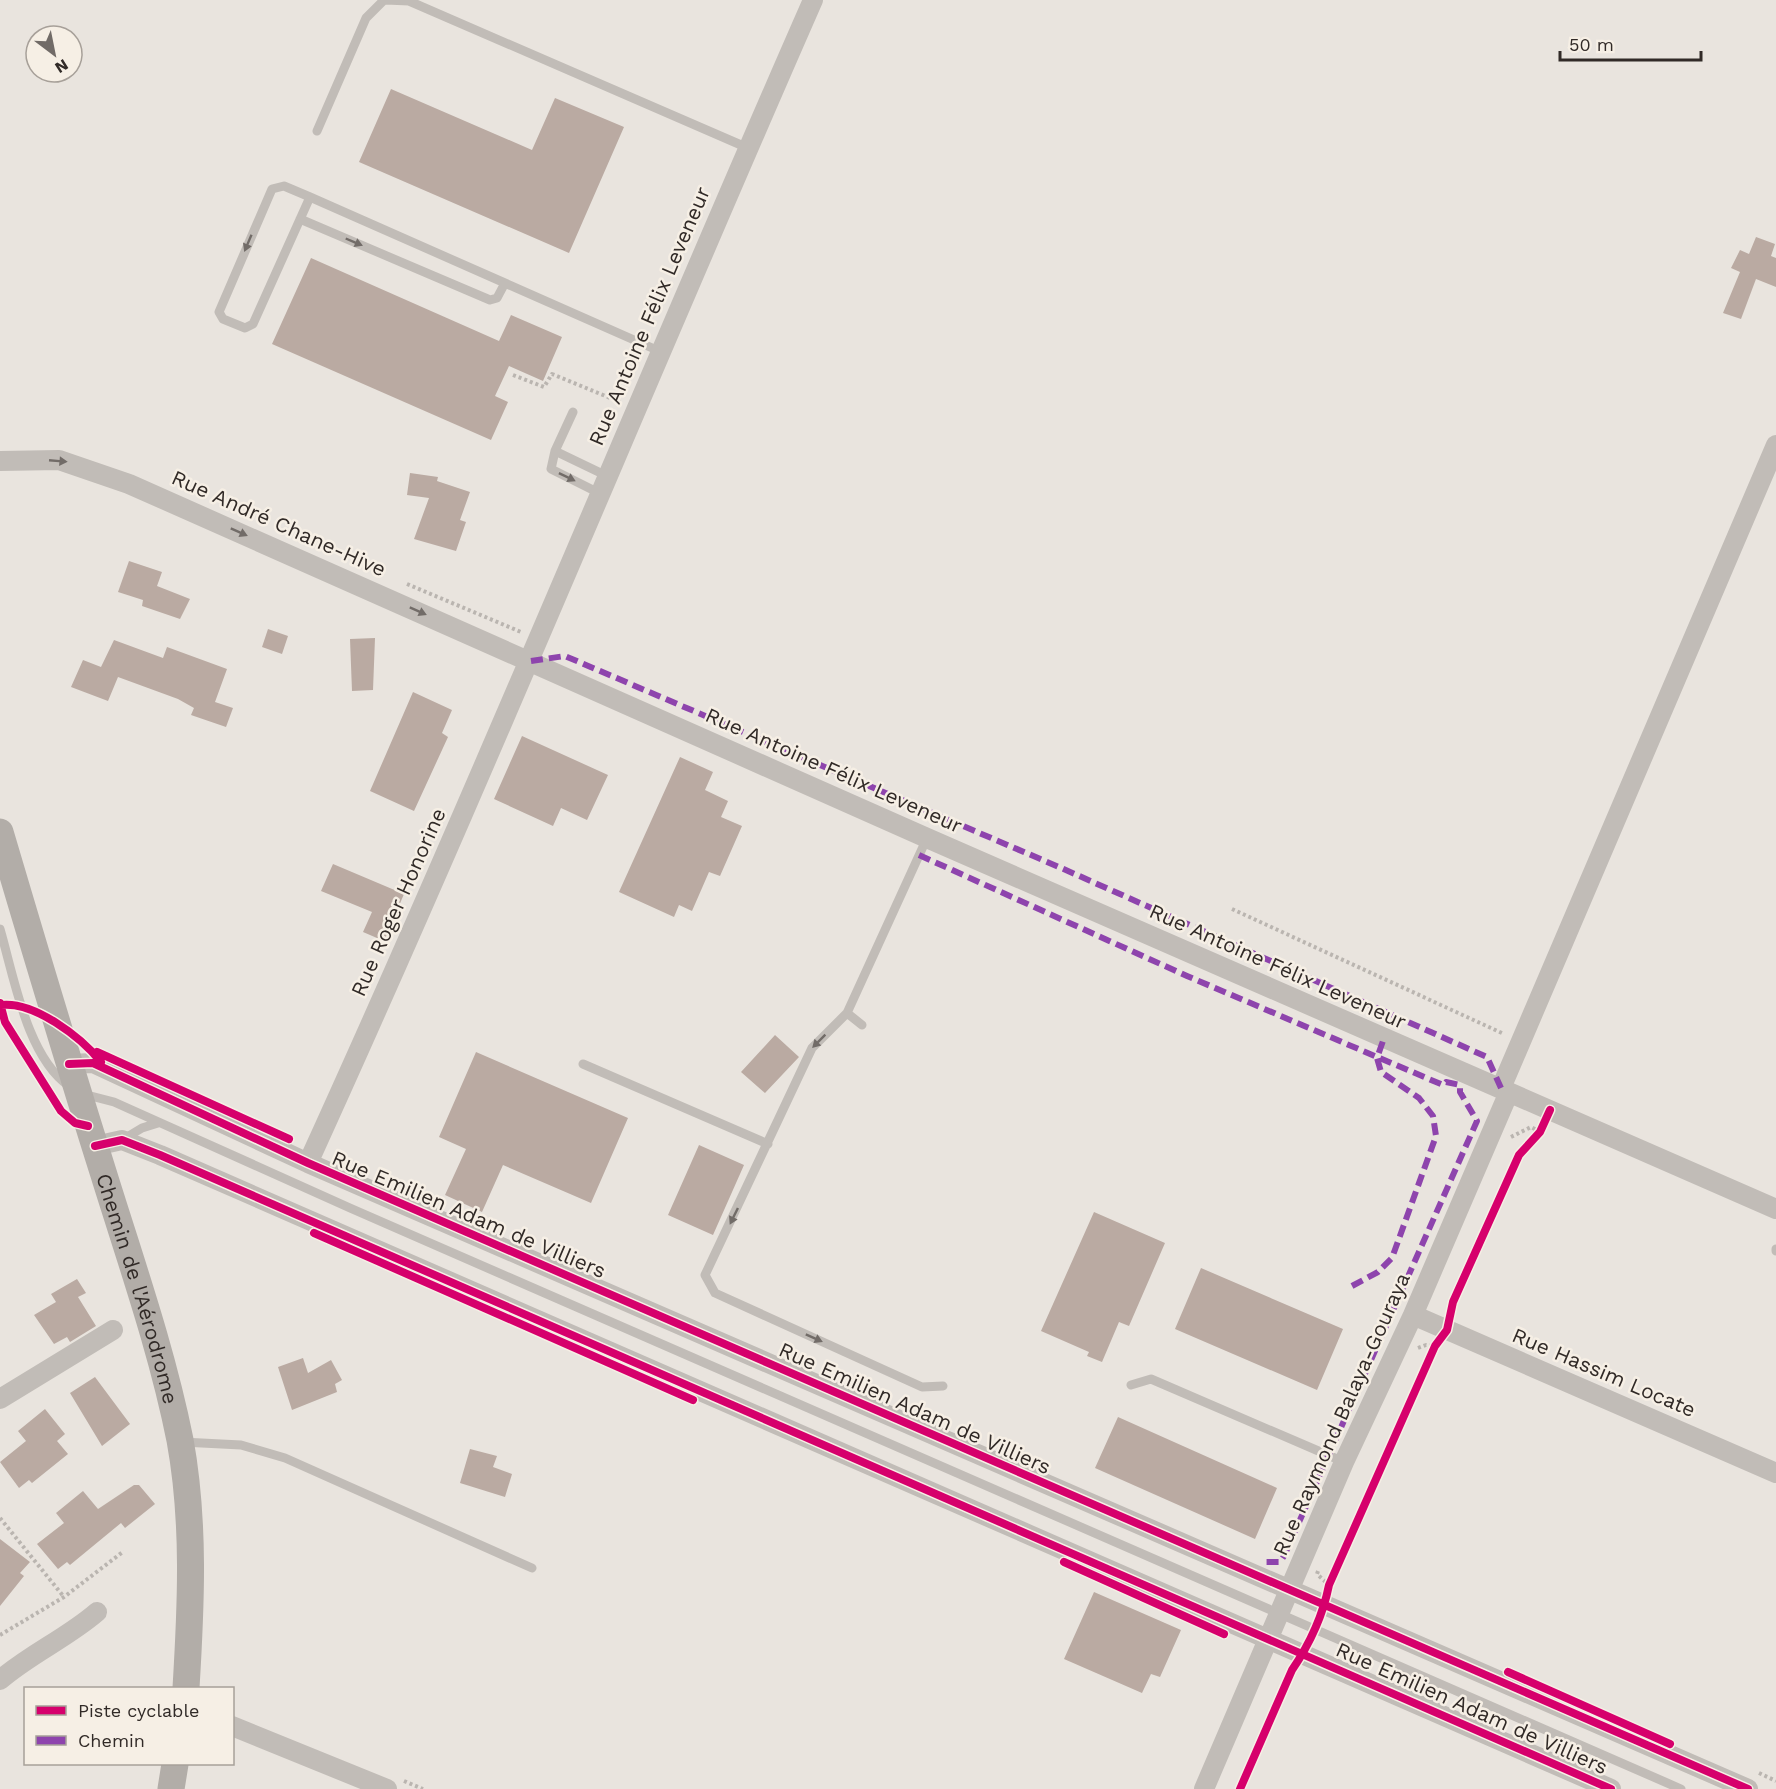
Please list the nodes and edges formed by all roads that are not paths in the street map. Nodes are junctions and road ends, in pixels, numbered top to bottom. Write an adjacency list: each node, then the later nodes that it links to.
1 (385, 0): 3 (lane); 4 (lane)
2 (813, 0): 4 (street, Rue Antoine Félix Leveneur)
3 (317, 130)
4 (748, 147): 8 (street, Rue Antoine Félix Leveneur)
5 (310, 197): 6 (lane); 6 (lane, one-way to 6); 7 (lane)
6 (300, 219): 7 (lane, one-way to 7)
7 (505, 283): 8 (lane)
8 (659, 351): 13 (street, Rue Antoine Félix Leveneur)
9 (573, 412): 11 (lane)
10 (1776, 445): 22 (street, Rue Raymond Balaya-Gouraya)
11 (555, 451): 13 (lane); 13 (lane, one-way to 13)
12 (0, 461): 14 (street, Rue André Chane-Hive, one-way to 14)
13 (603, 484): 14 (street, Rue Antoine Félix Leveneur)
14 (531, 661): 16 (street, Rue Antoine Félix Leveneur); 28 (street, Rue Roger Honorine)
15 (0, 832): 20 (main road, Chemin de l'Aérodrome)
16 (927, 838): 18 (lane); 22 (street, Rue Antoine Félix Leveneur)
17 (0, 929): 23 (lane)
18 (847, 1013): 19 (lane); 26 (lane, one-way to 26)
19 (862, 1025)
20 (69, 1064): 23 (main road, Chemin de l'Aérodrome); 28 (street, Rue Emilien Adam de Villiers)
21 (583, 1064): 26 (lane)
22 (1505, 1090): 29 (street, Rue Antoine Félix Leveneur); 30 (street, Rue Raymond Balaya-Gouraya)
23 (78, 1093): 24 (lane); 27 (main road, Chemin de l'Aérodrome)
24 (158, 1123): 25 (lane); 41 (lane)
25 (122, 1140): 27 (street); 42 (street, Rue Emilien Adam de Villiers)
26 (768, 1144): 33 (lane, one-way to 33)
27 (95, 1146): 35 (main road, Chemin de l'Aérodrome)
28 (308, 1163): 39 (street, Rue Emilien Adam de Villiers)
29 (1776, 1209)
30 (1413, 1315): 36 (street, Rue Raymond Balaya-Gouraya); 37 (street, Rue Hassim Locate)
31 (113, 1330): 34 (street)
32 (1131, 1385): 36 (lane)
33 (943, 1386)
34 (0, 1399)
35 (180, 1442): 38 (lane); 44 (main road, Chemin de l'Aérodrome)
36 (1344, 1462): 39 (street, Rue Raymond Balaya-Gouraya)
37 (1776, 1473)
38 (532, 1568)
39 (1289, 1590): 41 (street, Rue Raymond Balaya-Gouraya); 47 (street, Rue Emilien Adam de Villiers)
40 (97, 1612): 43 (street)
41 (1279, 1614): 42 (street, Rue Raymond Balaya-Gouraya); 52 (lane)
42 (1269, 1641): 50 (street, Rue Raymond Balaya-Gouraya); 51 (street, Rue Emilien Adam de Villiers)
43 (0, 1680)
44 (186, 1687)
45 (234, 1727): 49 (street)
46 (175, 1765): 48 (main road)
47 (1751, 1780)
48 (171, 1789)
49 (387, 1789)
50 (1204, 1789)
51 (1611, 1789)
52 (1680, 1789)

